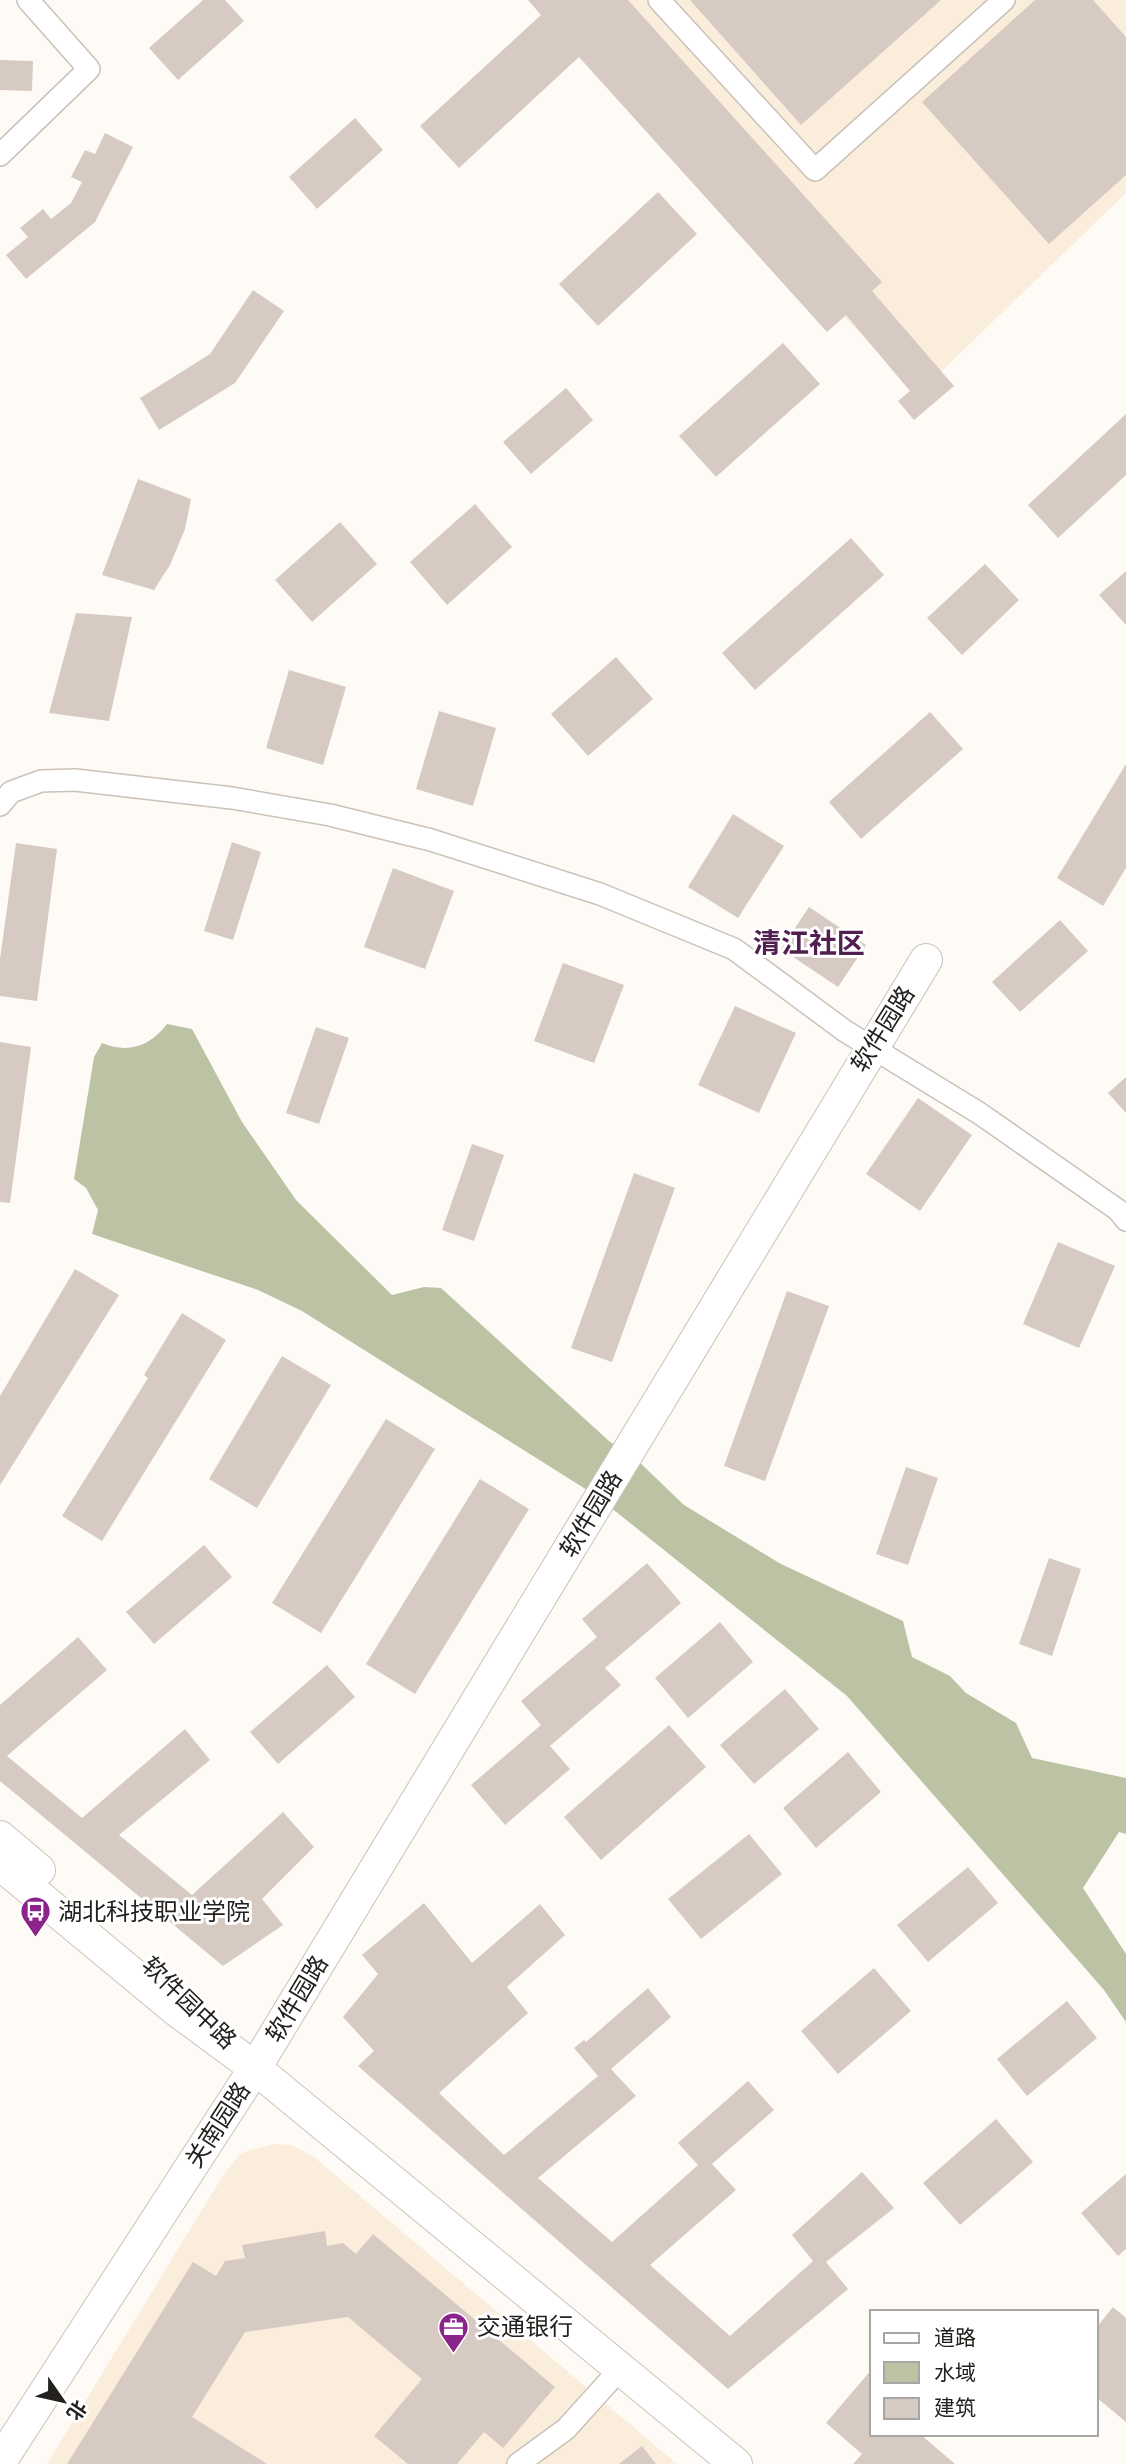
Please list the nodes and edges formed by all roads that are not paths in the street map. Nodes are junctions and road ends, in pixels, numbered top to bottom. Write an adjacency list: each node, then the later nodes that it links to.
1 (28, 0): 4 (street)
2 (659, 0): 3 (street)
3 (1004, 0)
4 (0, 155)
5 (4, 796): 7 (street)
6 (926, 960): 7 (main road, 软件园路)
7 (872, 1045): 8 (street); 11 (main road, 软件园路)
8 (1126, 1220)
9 (0, 1838): 11 (main road, 软件园中路)
10 (0, 1864): 11 (main road, 软件园中路)
11 (255, 2068): 12 (main road); 13 (main road, 关南园路); 14 (main road, 关南园路)
12 (621, 2368): 15 (street); 16 (main road)
13 (1, 2463)
14 (23, 2464)
15 (518, 2464)
16 (736, 2464)

